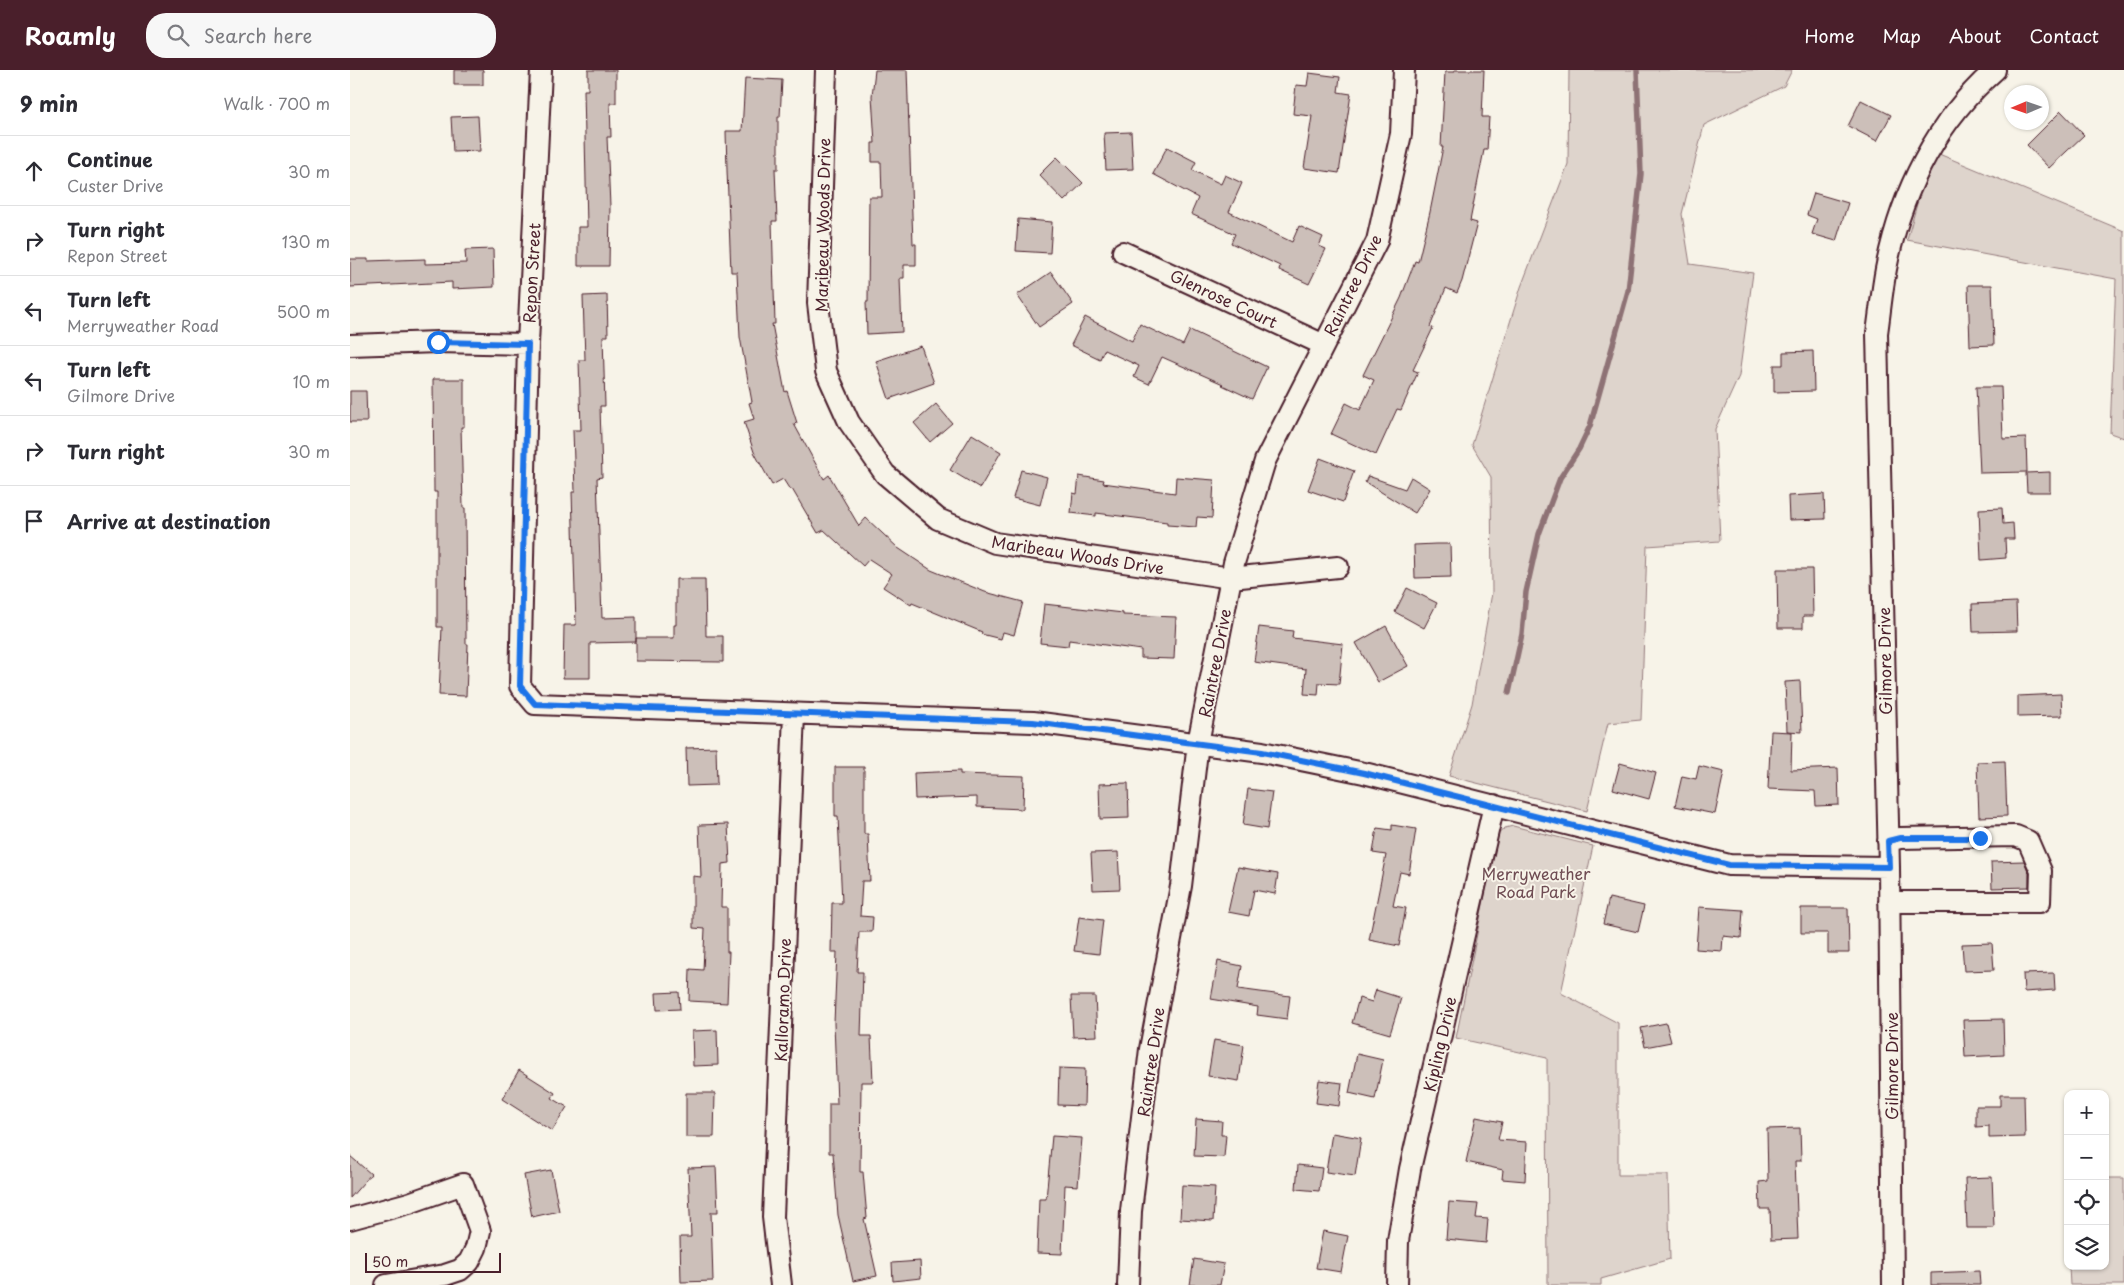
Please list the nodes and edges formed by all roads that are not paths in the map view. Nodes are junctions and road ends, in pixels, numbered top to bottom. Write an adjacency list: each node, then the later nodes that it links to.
1 (541, 70): 6 (street, Repon Street)
2 (826, 70): 10 (street, Maribeau Woods Drive)
3 (1404, 70): 7 (street, Raintree Drive)
4 (1995, 70): 14 (street, Gilmore Drive)
5 (1124, 252): 7 (street, Glenrose Court)
6 (528, 344): 8 (street); 11 (street, Repon Street)
7 (1324, 344): 10 (street, Raintree Drive)
8 (350, 345)
9 (1338, 567): 10 (street, Maribeau Woods Drive)
10 (1231, 578): 12 (street, Raintree Drive)
11 (794, 714): 12 (street); 19 (street, Kalloramo Drive)
12 (1198, 743): 13 (street); 20 (street, Raintree Drive)
13 (1494, 805): 15 (street); 21 (street, Kipling Drive)
14 (1888, 841): 15 (street, Gilmore Drive); 16 (street)
15 (1889, 867): 16 (street, Gilmore Drive)
16 (1889, 902): 22 (street, Gilmore Drive)
17 (350, 1219): 18 (street)
18 (386, 1285)
19 (781, 1285)
20 (1128, 1285)
21 (1397, 1285)
22 (1892, 1285)

